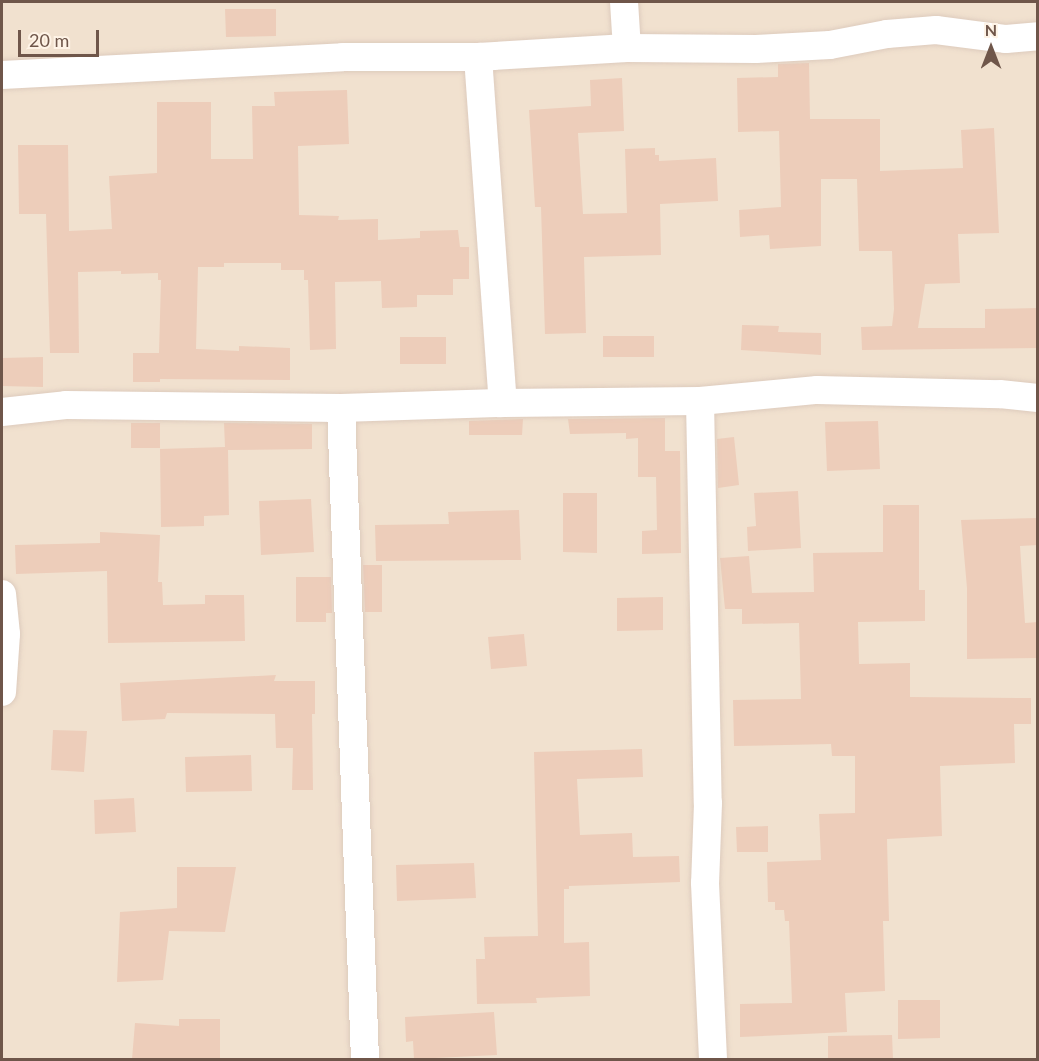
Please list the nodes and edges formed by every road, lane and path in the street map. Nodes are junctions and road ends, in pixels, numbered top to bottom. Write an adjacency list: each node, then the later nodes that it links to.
1 (624, 2): 3 (street)
2 (1038, 36): 3 (street)
3 (627, 48): 4 (street)
4 (478, 57): 5 (street); 8 (street)
5 (2, 75)
6 (1038, 398): 7 (street)
7 (700, 401): 8 (street); 14 (street)
8 (503, 403): 9 (street)
9 (341, 408): 10 (street); 13 (street)
10 (2, 412)
11 (2, 594): 12 (street)
12 (2, 682)
13 (365, 1059)
14 (713, 1059)

